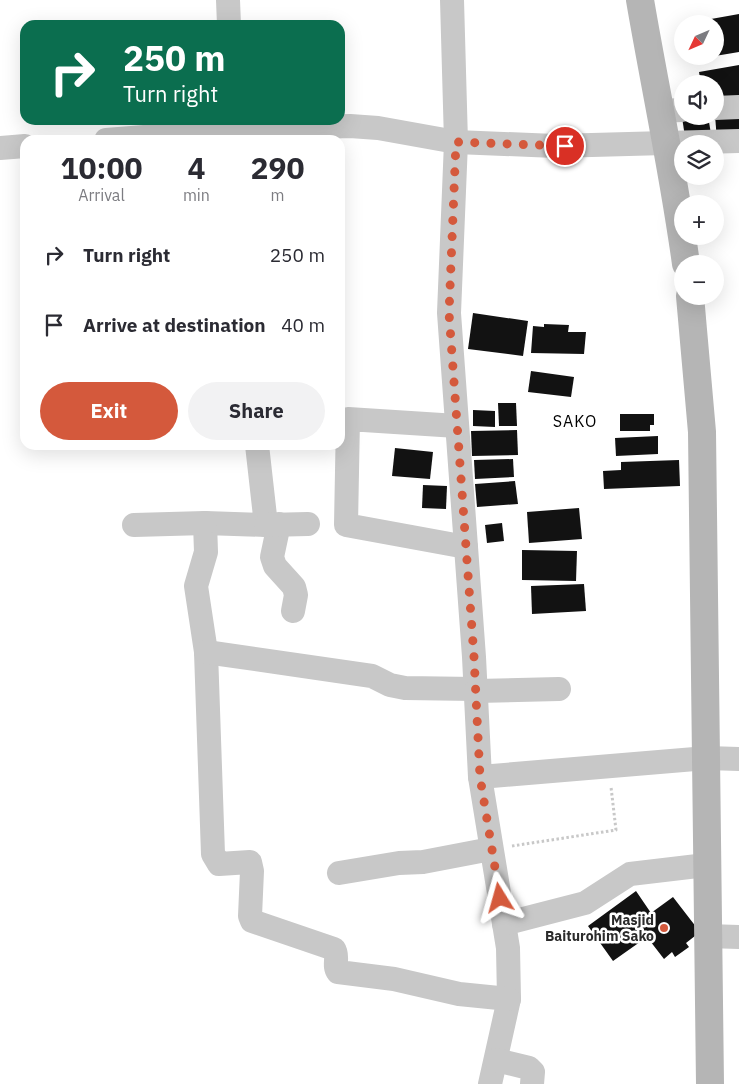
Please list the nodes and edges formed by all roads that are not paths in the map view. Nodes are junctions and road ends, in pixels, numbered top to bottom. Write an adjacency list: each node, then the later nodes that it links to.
1 (228, 0): 4 (street)
2 (452, 0): 11 (street)
3 (640, 0): 7 (main road)
4 (229, 20)
5 (739, 107): 6 (street)
6 (724, 108)
7 (671, 111): 12 (main road)
8 (228, 130): 9 (street); 11 (street)
9 (167, 135)
10 (739, 141): 12 (street)
11 (456, 142): 12 (street); 17 (street)
12 (666, 142): 15 (main road)
13 (20, 146): 14 (street)
14 (0, 148)
15 (685, 255)
16 (691, 305): 28 (main road)
17 (457, 426): 23 (street); 23 (street)
18 (259, 450): 20 (street)
19 (205, 523): 20 (street); 22 (street); 25 (street)
20 (273, 524): 21 (street); 24 (street)
21 (308, 524)
22 (134, 525)
23 (466, 546): 27 (street)
24 (293, 612)
25 (206, 652): 27 (street); 37 (street)
26 (559, 689): 27 (street)
27 (476, 690): 30 (street)
28 (707, 758): 29 (street); 30 (street); 32 (main road)
29 (739, 759)
30 (480, 777): 31 (street)
31 (492, 849): 33 (street); 34 (street)
32 (706, 865): 34 (street); 35 (main road)
33 (339, 873)
34 (504, 924): 37 (street)
35 (707, 936): 36 (street); 41 (main road)
36 (739, 937)
37 (509, 999): 38 (street)
38 (496, 1060): 39 (street); 40 (street)
39 (490, 1084)
40 (532, 1084)
41 (710, 1084)

